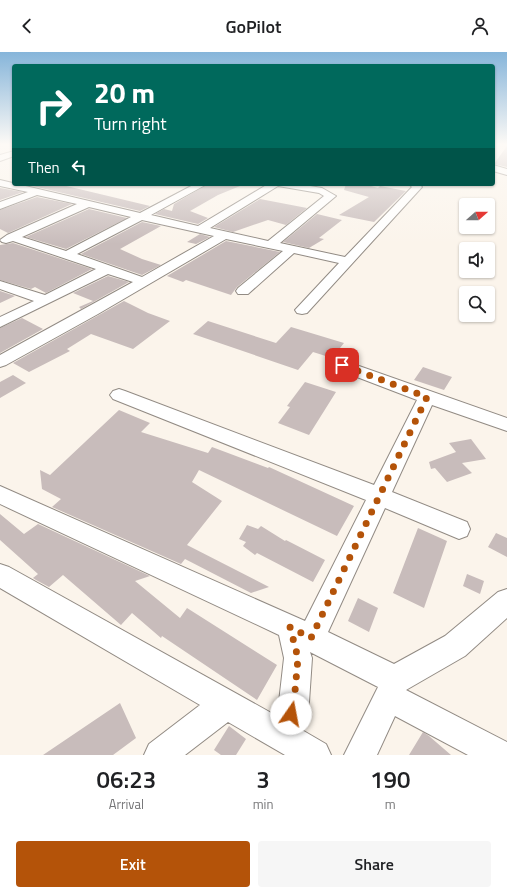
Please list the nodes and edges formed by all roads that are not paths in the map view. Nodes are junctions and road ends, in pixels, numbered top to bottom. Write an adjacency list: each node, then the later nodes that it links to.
1 (0, 183): 7 (street)
2 (198, 186): 10 (street)
3 (272, 186): 11 (street)
4 (293, 186): 14 (street)
5 (416, 186): 17 (street)
6 (49, 187): 7 (street)
7 (36, 192): 8 (street); 9 (street)
8 (87, 204): 10 (street); 13 (street)
9 (0, 206)
10 (142, 216): 11 (street); 16 (street)
11 (201, 230): 12 (street)
12 (224, 235): 14 (street); 19 (street)
13 (5, 240): 16 (street)
14 (270, 245): 15 (street)
15 (292, 249): 17 (street); 21 (street)
16 (67, 255): 18 (street)
17 (348, 261): 23 (street)
18 (107, 269): 19 (street); 22 (street)
19 (144, 282): 25 (street)
20 (0, 285): 22 (street)
21 (243, 291)
22 (46, 300): 24 (street)
23 (302, 310)
24 (0, 323)
25 (0, 362)
26 (342, 365): 28 (street)
27 (119, 395): 31 (street)
28 (427, 397): 29 (street); 31 (street)
29 (507, 425)
30 (0, 494): 35 (street)
31 (379, 496): 32 (street); 35 (street)
32 (459, 529)
33 (0, 576): 37 (street)
34 (507, 601): 36 (street)
35 (301, 633): 36 (street); 38 (street)
36 (392, 689): 41 (street); 42 (street)
37 (226, 704): 38 (street); 39 (street)
38 (284, 738): 40 (street)
39 (160, 755)
40 (315, 755)
41 (360, 755)
42 (500, 755)

